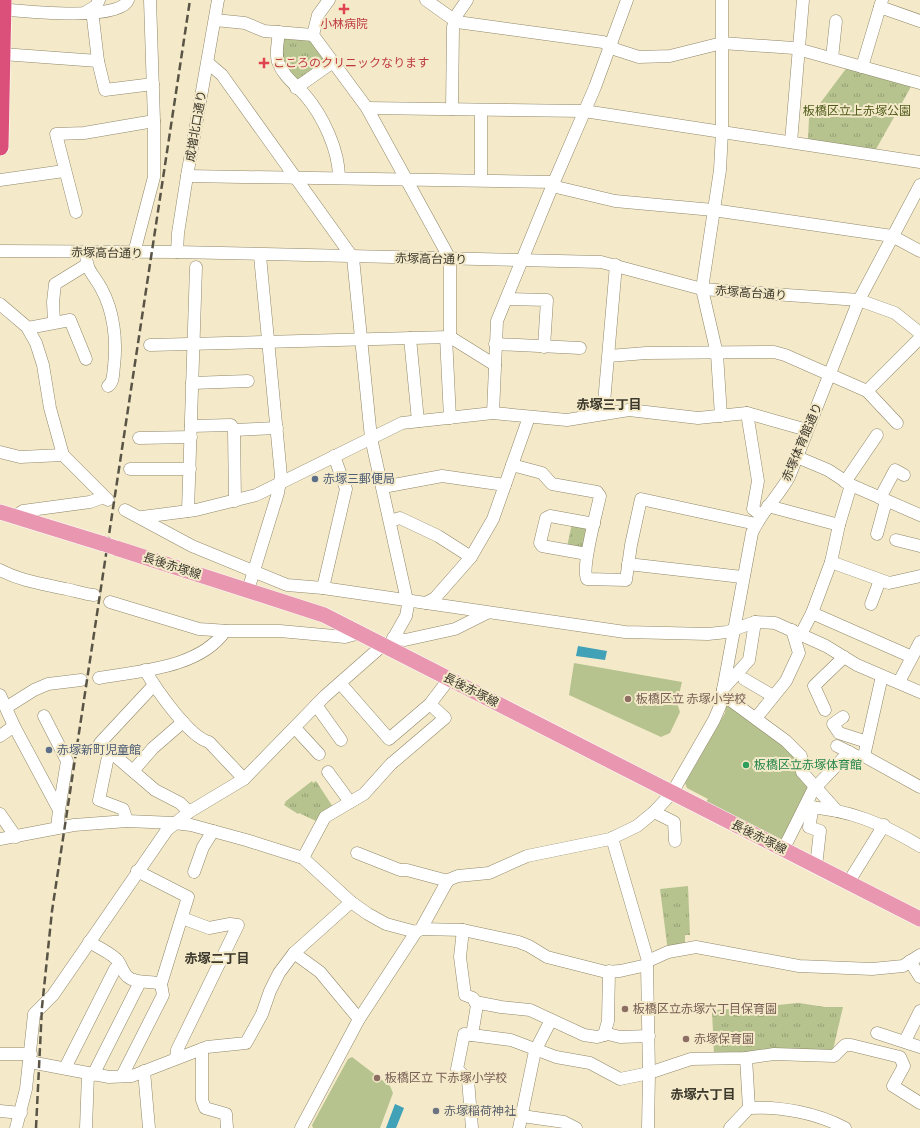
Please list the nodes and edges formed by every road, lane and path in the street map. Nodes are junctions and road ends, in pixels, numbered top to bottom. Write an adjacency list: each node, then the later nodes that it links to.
1 (128, 0): 12 (street)
2 (150, 0): 29 (street)
3 (218, 0): 13 (street, 成増北口通り)
4 (329, 0): 18 (street)
5 (426, 0): 14 (street)
6 (467, 0): 14 (street)
7 (627, 0): 20 (street)
8 (722, 0): 19 (street)
9 (803, 0): 21 (street)
10 (881, 3): 15 (street); 27 (street)
11 (2, 6): 12 (street); 22 (highway)
12 (94, 7): 24 (street)
13 (215, 20): 17 (street); 26 (street, 成増北口通り)
14 (455, 20): 20 (street); 32 (street)
15 (920, 20)
16 (836, 21): 23 (street)
17 (279, 32): 18 (street); 30 (street)
18 (313, 35): 25 (street)
19 (722, 43): 20 (street); 21 (street); 36 (street)
20 (610, 46): 34 (street)
21 (798, 49): 23 (street); 37 (street)
22 (2, 54): 24 (street); 38 (highway)
23 (832, 58): 27 (street)
24 (98, 61): 29 (street)
25 (333, 62): 30 (street); 31 (street)
26 (208, 63): 41 (street, 成増北口通り); 42 (street)
27 (862, 67): 28 (street)
28 (920, 83)
29 (153, 84): 35 (street)
30 (296, 88): 43 (street)
31 (367, 108): 32 (street); 45 (street)
32 (452, 109): 33 (street)
33 (481, 110): 34 (street); 46 (street)
34 (584, 111): 36 (street); 47 (street)
35 (154, 121): 40 (street); 55 (street)
36 (722, 132): 37 (street); 49 (street)
37 (791, 142): 39 (street)
38 (0, 146)
39 (920, 162)
40 (64, 171): 44 (street); 50 (street)
41 (187, 176): 42 (street); 54 (street, 成増北口通り)
42 (296, 178): 43 (street); 57 (street)
43 (339, 178): 45 (street)
44 (0, 180)
45 (407, 180): 46 (street); 59 (street)
46 (481, 180): 47 (street)
47 (553, 184): 49 (street); 60 (street)
48 (920, 185): 51 (street, 赤塚体育館通り)
49 (713, 210): 51 (street); 63 (street)
50 (76, 212)
51 (892, 236): 53 (street); 65 (street, 赤塚体育館通り)
52 (0, 251): 58 (street, 赤塚高台通り)
53 (920, 251)
54 (177, 252): 55 (street, 赤塚高台通り); 56 (street, 赤塚高台通り)
55 (134, 253): 58 (street, 赤塚高台通り)
56 (260, 256): 57 (street, 赤塚高台通り); 74 (street)
57 (354, 258): 59 (street, 赤塚高台通り); 73 (street)
58 (86, 259): 67 (street); 87 (street)
59 (450, 259): 60 (street, 赤塚高台通り); 70 (street)
60 (522, 260): 61 (street, 赤塚高台通り); 64 (street)
61 (616, 265): 63 (street, 赤塚高台通り); 81 (street)
62 (196, 267): 75 (street)
63 (702, 289): 65 (street, 赤塚高台通り); 80 (street)
64 (507, 299): 76 (street); 78 (street)
65 (859, 300): 69 (street, 赤塚高台通り); 84 (street, 赤塚体育館通り)
66 (0, 304): 68 (street)
67 (54, 322): 68 (street); 82 (street)
68 (28, 328): 105 (street)
69 (920, 333)
70 (448, 337): 71 (street); 83 (street); 93 (street)
71 (410, 338): 73 (street); 95 (street)
72 (920, 338): 88 (street)
73 (362, 340): 74 (street); 103 (street)
74 (269, 342): 75 (street); 97 (street)
75 (193, 344): 77 (street); 86 (street)
76 (495, 344): 78 (street); 83 (street)
77 (150, 345)
78 (544, 346): 79 (street)
79 (580, 348)
80 (717, 354): 81 (street); 84 (street); 92 (street)
81 (609, 356): 91 (street)
82 (86, 359)
83 (495, 365): 89 (street)
84 (830, 374): 88 (street); 99 (street, 赤塚体育館通り)
85 (248, 381): 86 (street)
86 (192, 383): 100 (street)
87 (108, 386)
88 (867, 391): 96 (street)
89 (493, 413): 93 (street); 94 (street)
90 (747, 413): 92 (street); 99 (street); 122 (street)
91 (603, 414): 92 (street); 94 (street)
92 (721, 416)
93 (450, 418): 95 (street)
94 (528, 418): 108 (street)
95 (418, 421): 103 (street)
96 (897, 423)
97 (277, 428): 98 (street); 112 (street)
98 (234, 430): 100 (street); 117 (street)
99 (807, 430): 107 (street, 赤塚体育館通り)
100 (191, 431): 102 (street); 110 (street)
101 (877, 435): 113 (street)
102 (138, 438)
103 (371, 438): 106 (street); 115 (street)
104 (0, 452): 105 (street)
105 (63, 455): 123 (street)
106 (334, 456): 112 (street); 141 (street)
107 (797, 457): 113 (street); 122 (street, 赤塚体育館通り)
108 (512, 464): 114 (street); 126 (street)
109 (130, 469): 110 (street)
110 (190, 469): 119 (street)
111 (904, 475): 116 (street)
112 (281, 483): 117 (street); 136 (street)
113 (848, 483): 116 (street); 127 (street)
114 (505, 485): 115 (street); 132 (street)
115 (383, 487): 125 (street)
116 (883, 499): 121 (street); 128 (street)
117 (234, 501): 119 (street)
118 (126, 510): 124 (street)
119 (188, 511): 124 (street)
120 (0, 512): 123 (main road, 長後赤塚線)
121 (919, 512)
122 (762, 515): 127 (street); 134 (street); 138 (street, 赤塚体育館通り)
123 (14, 517): 142 (main road, 長後赤塚線)
124 (142, 518): 136 (street)
125 (390, 521): 132 (street); 144 (street)
126 (594, 524): 131 (street); 131 (street)
127 (839, 526): 133 (street)
128 (877, 534)
129 (896, 540): 130 (street)
130 (920, 546)
131 (587, 554): 134 (street)
132 (471, 557): 147 (street)
133 (831, 562): 139 (street); 150 (street)
134 (628, 564): 138 (street)
135 (0, 570): 143 (street)
136 (254, 570): 140 (street); 142 (street)
137 (920, 576): 139 (street)
138 (742, 578): 152 (street, 赤塚体育館通り)
139 (880, 580): 148 (street)
140 (294, 586): 141 (street); 146 (street)
141 (323, 588): 144 (street)
142 (248, 590): 146 (main road, 長後赤塚線)
143 (94, 595)
144 (407, 600): 147 (street); 157 (street)
145 (110, 602): 153 (street)
146 (286, 602): 155 (main road, 長後赤塚線)
147 (426, 603): 149 (street)
148 (871, 604)
149 (487, 613): 152 (street); 157 (street)
150 (812, 613): 154 (street); 159 (street)
151 (755, 622): 152 (street); 154 (street); 161 (street)
152 (733, 630): 169 (street, 赤塚体育館通り)
153 (225, 631): 155 (street); 160 (street)
154 (796, 632): 158 (street); 172 (street)
155 (360, 633): 157 (main road, 長後赤塚線)
156 (920, 642): 159 (street)
157 (388, 644): 164 (main road, 長後赤塚線); 167 (street)
158 (844, 657): 162 (street); 176 (street)
159 (912, 657): 166 (street)
160 (146, 670): 163 (street); 168 (street)
161 (743, 674): 169 (street); 172 (street)
162 (882, 676): 166 (street); 185 (street)
163 (99, 678)
164 (450, 679): 173 (street); 196 (main road, 長後赤塚線)
165 (81, 680): 175 (street)
166 (899, 682): 170 (street)
167 (340, 683): 173 (street); 174 (street)
168 (154, 685): 180 (street); 187 (street)
169 (722, 691): 179 (street); 196 (street, 赤塚体育館通り)
170 (920, 692)
171 (0, 695): 175 (street)
172 (773, 696): 179 (street)
173 (430, 704): 197 (street)
174 (316, 705): 182 (street); 184 (street)
175 (7, 707): 181 (street)
176 (825, 710)
177 (44, 716): 199 (street)
178 (843, 717): 185 (street)
179 (756, 718): 194 (street)
180 (183, 722): 191 (street); 193 (street)
181 (14, 726): 183 (street); 199 (street)
182 (295, 728): 189 (street); 193 (street)
183 (0, 736)
184 (341, 740)
185 (867, 742): 190 (street)
186 (837, 746): 188 (street)
187 (109, 752): 191 (street); 204 (street)
188 (849, 752): 190 (street); 194 (street)
189 (319, 754)
190 (864, 756): 195 (street)
191 (133, 772): 201 (street)
192 (328, 772): 197 (street)
193 (244, 779): 201 (street)
194 (816, 787): 198 (street); 200 (street)
195 (920, 787)
196 (672, 793): 202 (street, 赤塚体育館通り); 214 (main road, 長後赤塚線)
197 (350, 802): 216 (street)
198 (809, 807): 200 (street); 214 (street); 217 (street)
199 (59, 810): 207 (street)
200 (837, 811): 206 (street)
201 (189, 812): 205 (street)
202 (654, 812): 211 (street, 赤塚体育館通り); 212 (street)
203 (0, 814): 209 (street)
204 (127, 821): 205 (street); 207 (street)
205 (174, 823): 208 (street); 218 (street)
206 (884, 825): 213 (street); 221 (street)
207 (57, 828): 209 (street)
208 (213, 831): 216 (street); 219 (street)
209 (16, 837): 210 (street)
210 (0, 839)
211 (611, 839): 220 (street, 赤塚体育館通り); 230 (street)
212 (675, 841)
213 (920, 846)
214 (784, 850): 217 (main road, 長後赤塚線)
215 (356, 853): 220 (street)
216 (303, 858): 222 (street)
217 (816, 866): 221 (main road, 長後赤塚線)
218 (137, 871): 223 (street); 227 (street)
219 (194, 872)
220 (448, 881): 225 (street)
221 (848, 882): 224 (main road, 長後赤塚線)
222 (351, 902): 225 (street); 228 (street)
223 (182, 918): 235 (street); 250 (street)
224 (920, 919)
225 (418, 930): 226 (street); 238 (street)
226 (463, 930): 232 (street); 236 (street)
227 (89, 942): 231 (street); 249 (street)
228 (294, 953): 238 (street); 246 (street)
229 (915, 958): 230 (street); 233 (street)
230 (647, 963): 232 (street); 243 (street)
231 (120, 965): 234 (street); 252 (street)
232 (609, 972): 242 (street)
233 (920, 977)
234 (140, 982): 235 (street); 255 (street)
235 (161, 984): 256 (street)
236 (475, 1002): 239 (street); 241 (street)
237 (920, 1011): 244 (street)
238 (358, 1019): 266 (street)
239 (551, 1020): 242 (street); 247 (street)
240 (877, 1033): 244 (street)
241 (472, 1035): 247 (street); 267 (street)
242 (604, 1035): 243 (street)
243 (649, 1036): 254 (street)
244 (905, 1041): 245 (street)
245 (920, 1047)
246 (202, 1049): 250 (street); 265 (street)
247 (537, 1049): 254 (street); 261 (street)
248 (0, 1054): 249 (street)
249 (30, 1058): 252 (street); 260 (street)
250 (176, 1058): 253 (street)
251 (746, 1058): 254 (street); 257 (street); 258 (street)
252 (65, 1068): 255 (street)
253 (144, 1071): 256 (street); 264 (street)
254 (649, 1073): 270 (street)
255 (90, 1074): 256 (street); 263 (street)
256 (122, 1076)
257 (920, 1103)
258 (749, 1108): 271 (street); 272 (street)
259 (0, 1111): 260 (street)
260 (21, 1113): 262 (street)
261 (522, 1116): 268 (street); 269 (street)
262 (16, 1128)
263 (86, 1128)
264 (149, 1128)
265 (227, 1128)
266 (301, 1128)
267 (472, 1128)
268 (519, 1128)
269 (576, 1128)
270 (648, 1128)
271 (730, 1128)
272 (845, 1128)

